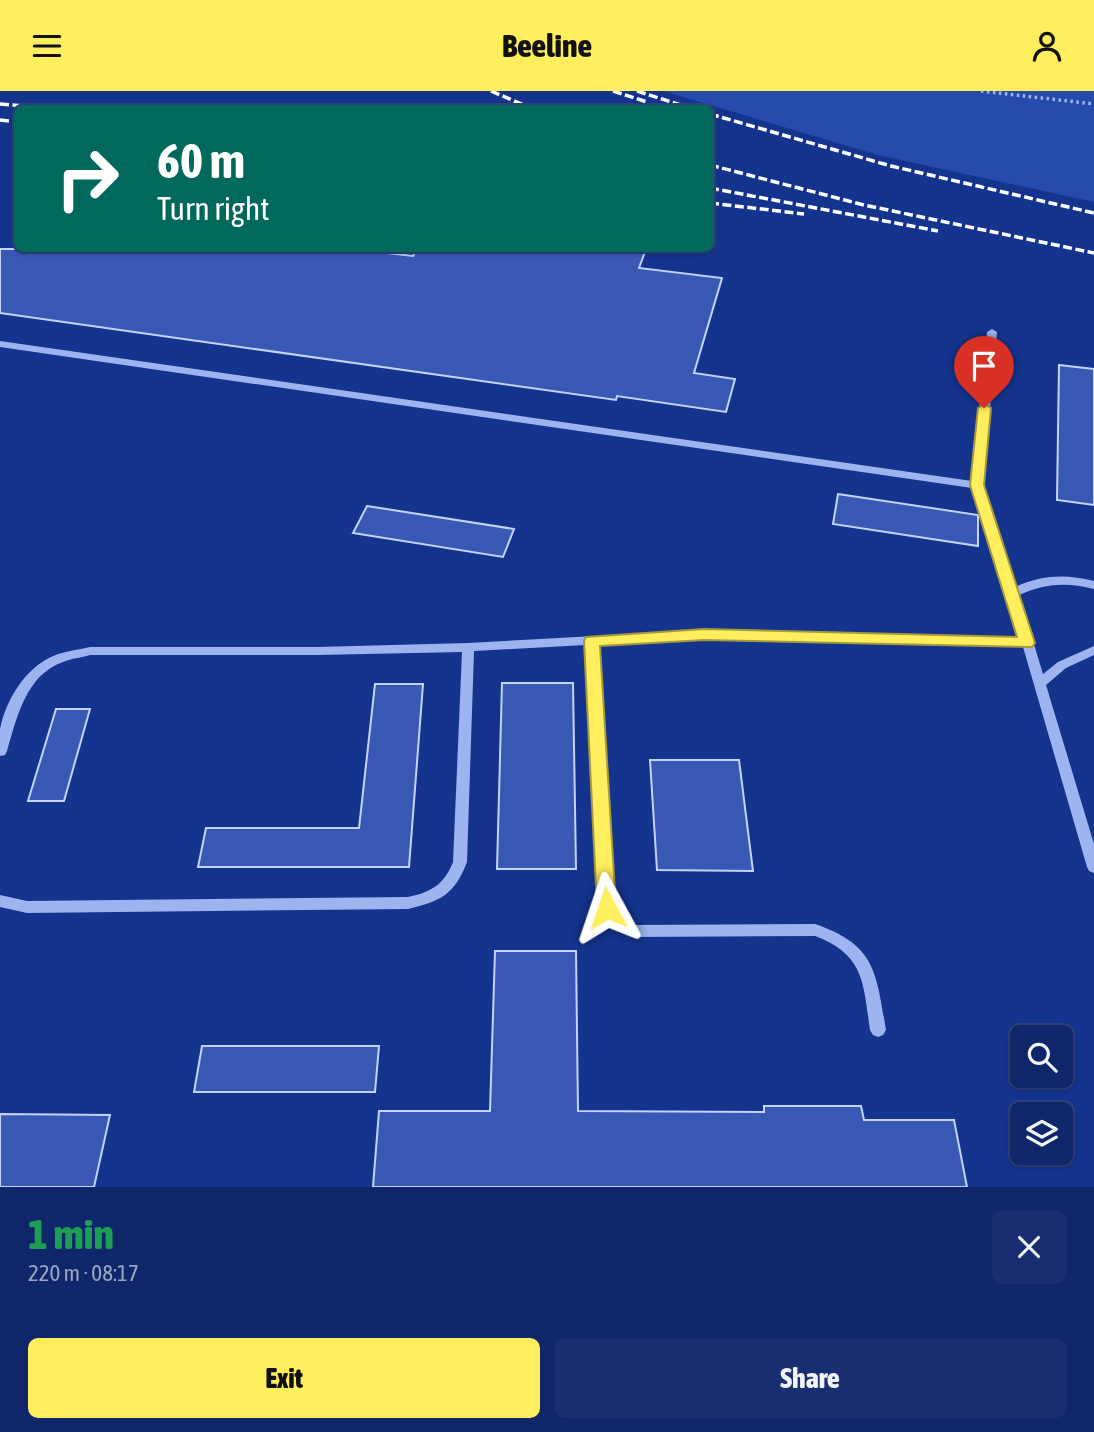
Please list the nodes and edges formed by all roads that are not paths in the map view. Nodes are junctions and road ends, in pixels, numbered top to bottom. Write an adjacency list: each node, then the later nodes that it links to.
1 (992, 332): 3 (street)
2 (0, 344): 3 (street)
3 (977, 485): 5 (street)
4 (1094, 585): 5 (street)
5 (1013, 593): 7 (street)
6 (592, 641): 7 (street); 8 (street); 14 (street)
7 (1027, 643): 10 (street)
8 (468, 647): 11 (street); 13 (street)
9 (1094, 650): 10 (street)
10 (1039, 684): 12 (street)
11 (0, 751)
12 (1094, 867)
13 (0, 901)
14 (878, 1030)

